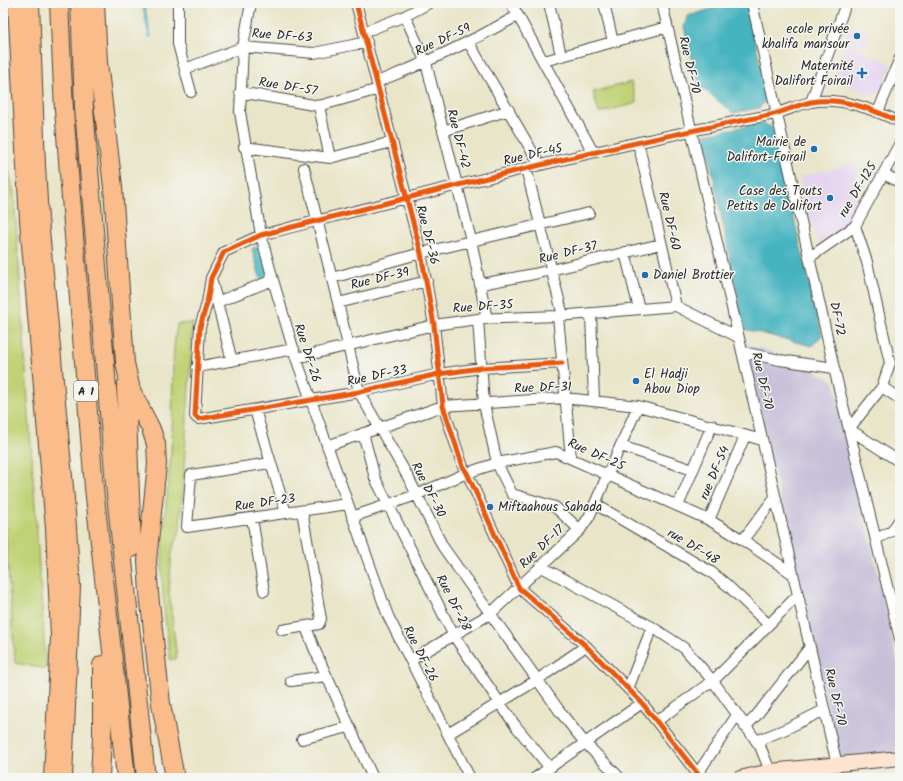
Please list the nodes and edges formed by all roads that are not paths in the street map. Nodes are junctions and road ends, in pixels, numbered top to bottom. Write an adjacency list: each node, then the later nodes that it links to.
1 (16, 3): 142 (highway)
2 (32, 3): 142 (highway)
3 (59, 3): 113 (highway, A 1)
4 (80, 3): 152 (highway, A 1)
5 (95, 3): 81 (highway)
6 (178, 3): 27 (street)
7 (251, 3): 22 (street, Rue DF-26)
8 (356, 3): 19 (street, Rue DF-36)
9 (429, 3): 16 (street, Rue DF-63)
10 (512, 3): 17 (street)
11 (549, 3): 23 (street)
12 (604, 3): 20 (street)
13 (662, 3): 18 (street, Rue DF-70)
14 (752, 3): 35 (street, DF-72 / DF-72)
15 (846, 3): 31 (street)
16 (405, 16): 19 (street, Rue DF-63); 26 (street, Rue DF-42)
17 (517, 16): 21 (street, Rue DF-59); 25 (street)
18 (667, 28): 20 (street); 37 (street, Rue DF-70)
19 (365, 37): 22 (street, Rue DF-63); 28 (street, Rue DF-36)
20 (613, 42): 23 (street)
21 (469, 43): 26 (street, Rue DF-59); 33 (street)
22 (243, 47): 27 (street); 30 (street, Rue DF-26)
23 (562, 55): 25 (street)
24 (900, 58): 34 (street)
25 (544, 60): 43 (street)
26 (426, 63): 28 (street, Rue DF-59); 38 (street, Rue DF-42)
27 (185, 69): 29 (street)
28 (378, 86): 32 (street, Rue DF-57); 39 (street, Rue DF-36)
29 (191, 92)
30 (240, 92): 32 (street, Rue DF-57); 42 (street, Rue DF-26)
31 (811, 102): 34 (street, Rue DF-45); 35 (street, Rue DF-45)
32 (319, 106): 44 (street)
33 (509, 110): 38 (street); 45 (street)
34 (878, 112): 36 (street, Rue DF-45)
35 (777, 113): 37 (street, Rue DF-45); 61 (street, DF-72 / DF-72)
36 (900, 122)
37 (691, 130): 40 (street, Rue DF-45); 76 (street, Rue DF-70)
38 (443, 131): 50 (street, Rue DF-42)
39 (392, 142): 44 (street); 51 (street, Rue DF-36)
40 (638, 142): 43 (street, Rue DF-45); 58 (street, Rue DF-60)
41 (900, 143): 48 (street, rue DF-125)
42 (244, 147): 44 (street); 56 (street, Rue DF-26)
43 (593, 152): 45 (street, Rue DF-45)
44 (330, 158)
45 (540, 165): 47 (street, Rue DF-45)
46 (304, 168): 53 (street, Rue DF-30)
47 (526, 168): 50 (street, Rue DF-45); 54 (street)
48 (883, 174): 49 (street); 55 (street, rue DF-125)
49 (900, 182)
50 (457, 185): 51 (street, Rue DF-45); 57 (street, Rue DF-42)
51 (406, 197): 53 (street, Rue DF-45); 60 (street, Rue DF-36)
52 (589, 213): 54 (street)
53 (317, 220): 56 (street, Rue DF-45); 64 (street, Rue DF-30)
54 (541, 223): 57 (street); 62 (street)
55 (855, 226): 61 (street, rue DF-125); 87 (street)
56 (260, 235): 63 (street, Rue DF-45); 65 (street, Rue DF-26)
57 (471, 240): 60 (street); 67 (street, Rue DF-42)
58 (660, 244): 59 (street, Rue DF-37); 70 (street, Rue DF-60)
59 (625, 252): 62 (street, Rue DF-37); 71 (street)
60 (421, 253): 64 (street); 66 (street, Rue DF-36)
61 (810, 257): 85 (street, DF-72 / DF-72)
62 (552, 270): 67 (street, Rue DF-37); 73 (street)
63 (211, 278): 68 (street); 83 (street, Rue DF-45)
64 (332, 278): 69 (street, Rue DF-30)
65 (273, 280): 68 (street); 79 (street, Rue DF-26)
66 (427, 281): 69 (street, Rue DF-39); 75 (street, Rue DF-36)
67 (481, 284): 74 (street, Rue DF-42)
68 (217, 302): 80 (street)
69 (338, 303): 77 (street, Rue DF-30)
70 (676, 306): 71 (street, Rue DF-35); 76 (street)
71 (640, 309): 72 (street, Rue DF-35)
72 (591, 313): 73 (street, Rue DF-35); 92 (street)
73 (560, 316): 74 (street, Rue DF-35); 82 (street)
74 (483, 319): 75 (street, Rue DF-35); 84 (street, Rue DF-42)
75 (434, 325): 77 (street, Rue DF-35); 86 (street, Rue DF-36)
76 (738, 337): 78 (street, Rue DF-70)
77 (348, 346): 79 (street, Rue DF-35); 88 (street, Rue DF-30)
78 (742, 352): 85 (street); 103 (street, Rue DF-70)
79 (295, 353): 80 (street, Rue DF-35); 91 (street, Rue DF-26)
80 (232, 361): 83 (street, Rue DF-35)
81 (125, 362): 152 (highway); 177 (highway)
82 (562, 363): 84 (street, Rue DF-33); 89 (street)
83 (197, 367): 97 (street, Rue DF-45)
84 (481, 368): 86 (street, Rue DF-33); 93 (street, Rue DF-42)
85 (834, 368): 100 (street, DF-72 / DF-72)
86 (440, 374): 88 (street, Rue DF-33); 94 (street, Rue DF-36)
87 (882, 387): 90 (street); 100 (street)
88 (358, 392): 91 (street, Rue DF-33); 99 (street, Rue DF-30)
89 (565, 398): 92 (street, Rue DF-31); 93 (street, Rue DF-31); 106 (street)
90 (900, 399)
91 (311, 400): 96 (street, Rue DF-33); 104 (street, Rue DF-26)
92 (594, 401): 95 (street, Rue DF-31)
93 (484, 404): 94 (street, Rue DF-31); 109 (street, Rue DF-42)
94 (443, 406): 99 (street, Rue DF-31); 111 (street, Rue DF-36)
95 (638, 406): 98 (street, Rue DF-31); 105 (street, Rue DF-17)
96 (255, 410): 97 (street, Rue DF-33); 108 (street)
97 (196, 418)
98 (712, 425): 102 (street, Rue DF-31); 110 (street)
99 (379, 428): 101 (street, Rue DF-31); 114 (street, Rue DF-30)
100 (849, 429): 107 (street); 127 (street, DF-72 / DF-72)
101 (363, 434): 104 (street, Rue DF-31); 118 (street, Rue DF-28)
102 (745, 436): 103 (street, Rue DF-31); 125 (street, rue DF-54)
103 (762, 440): 115 (street, Rue DF-70)
104 (327, 446): 116 (street, Rue DF-26)
105 (621, 446): 110 (street); 112 (street, Rue DF-17)
106 (571, 458): 109 (street, Rue DF-25); 112 (street, Rue DF-25)
107 (900, 462)
108 (270, 463): 121 (street); 123 (street, Rue DF-23)
109 (498, 463): 111 (street, Rue DF-25); 126 (street, Rue DF-42)
110 (693, 470): 119 (street)
111 (467, 473): 114 (street, Rue DF-25); 131 (street, Rue DF-36)
112 (608, 474): 117 (street, Rue DF-17); 119 (street, Rue DF-25)
113 (94, 488): 174 (highway); 175 (highway, A 1)
114 (416, 495): 118 (street, Rue DF-25); 135 (street, Rue DF-30)
115 (775, 497): 128 (street); 130 (street, Rue DF-70)
116 (348, 504): 120 (street, Rue DF-23); 122 (street, Rue DF-26)
117 (595, 504): 126 (street, Rue DF-17); 137 (street, rue DF-48)
118 (389, 505): 122 (street, Rue DF-25); 141 (street, Rue DF-28)
119 (678, 506): 125 (street, Rue DF-25)
120 (302, 511): 121 (street, Rue DF-23); 138 (street)
121 (286, 513): 123 (street, Rue DF-23)
122 (352, 517): 146 (street, Rue DF-26)
123 (252, 518): 132 (street)
124 (900, 519): 127 (street)
125 (709, 520): 128 (street, Rue DF-25)
126 (580, 530): 129 (street, Rue DF-17)
127 (876, 539): 136 (street, DF-72 / DF-72)
128 (743, 540): 130 (street, Rue DF-25)
129 (540, 566): 131 (street, Rue DF-17); 139 (street)
130 (793, 574): 133 (street, Rue DF-70)
131 (519, 588): 135 (street, Rue DF-17); 144 (street)
132 (264, 591)
133 (798, 595): 137 (street); 145 (street, Rue DF-70)
134 (900, 607): 136 (street)
135 (490, 614): 141 (street, Rue DF-17); 148 (street, Rue DF-30)
136 (894, 616): 143 (street, DF-72 / DF-72)
137 (768, 624): 150 (street)
138 (306, 626): 140 (street); 147 (street)
139 (652, 627): 150 (street); 151 (street)
140 (282, 630)
141 (454, 636): 146 (street, Rue DF-17); 153 (street, Rue DF-28)
142 (65, 639): 170 (highway); 171 (highway); 172 (highway); 173 (highway)
143 (900, 639)
144 (586, 646): 148 (street); 151 (street)
145 (810, 647): 155 (street, Rue DF-70); 159 (street)
146 (411, 660): 160 (street, Rue DF-26)
147 (326, 676): 149 (street); 158 (street)
148 (537, 680): 153 (street); 163 (street, Rue DF-30)
149 (291, 681)
150 (712, 681): 156 (street); 157 (street)
151 (628, 689): 154 (street)
152 (136, 695): 176 (highway, A 1)
153 (499, 702): 160 (street); 166 (street, Rue DF-28)
154 (642, 703): 157 (street); 163 (street)
155 (824, 710): 162 (street); 165 (street, Rue DF-70)
156 (737, 715): 159 (street); 168 (street)
157 (657, 721): 168 (street)
158 (350, 727): 161 (street); 169 (street)
159 (745, 727): 162 (street)
160 (448, 734): 178 (street, Rue DF-26)
161 (302, 739)
162 (756, 741): 167 (street)
163 (585, 743): 166 (street); 180 (street, Rue DF-30)
164 (900, 758): 165 (main road)
165 (837, 764): 167 (main road)
166 (550, 768): 179 (street)
167 (770, 771): 181 (main road)
168 (700, 775)
169 (369, 777)
170 (45, 778)
171 (52, 778)
172 (64, 778)
173 (75, 778)
174 (100, 778)
175 (126, 778)
176 (146, 778)
177 (175, 778)
178 (470, 778)
179 (535, 778)
180 (620, 778)
181 (740, 778)

